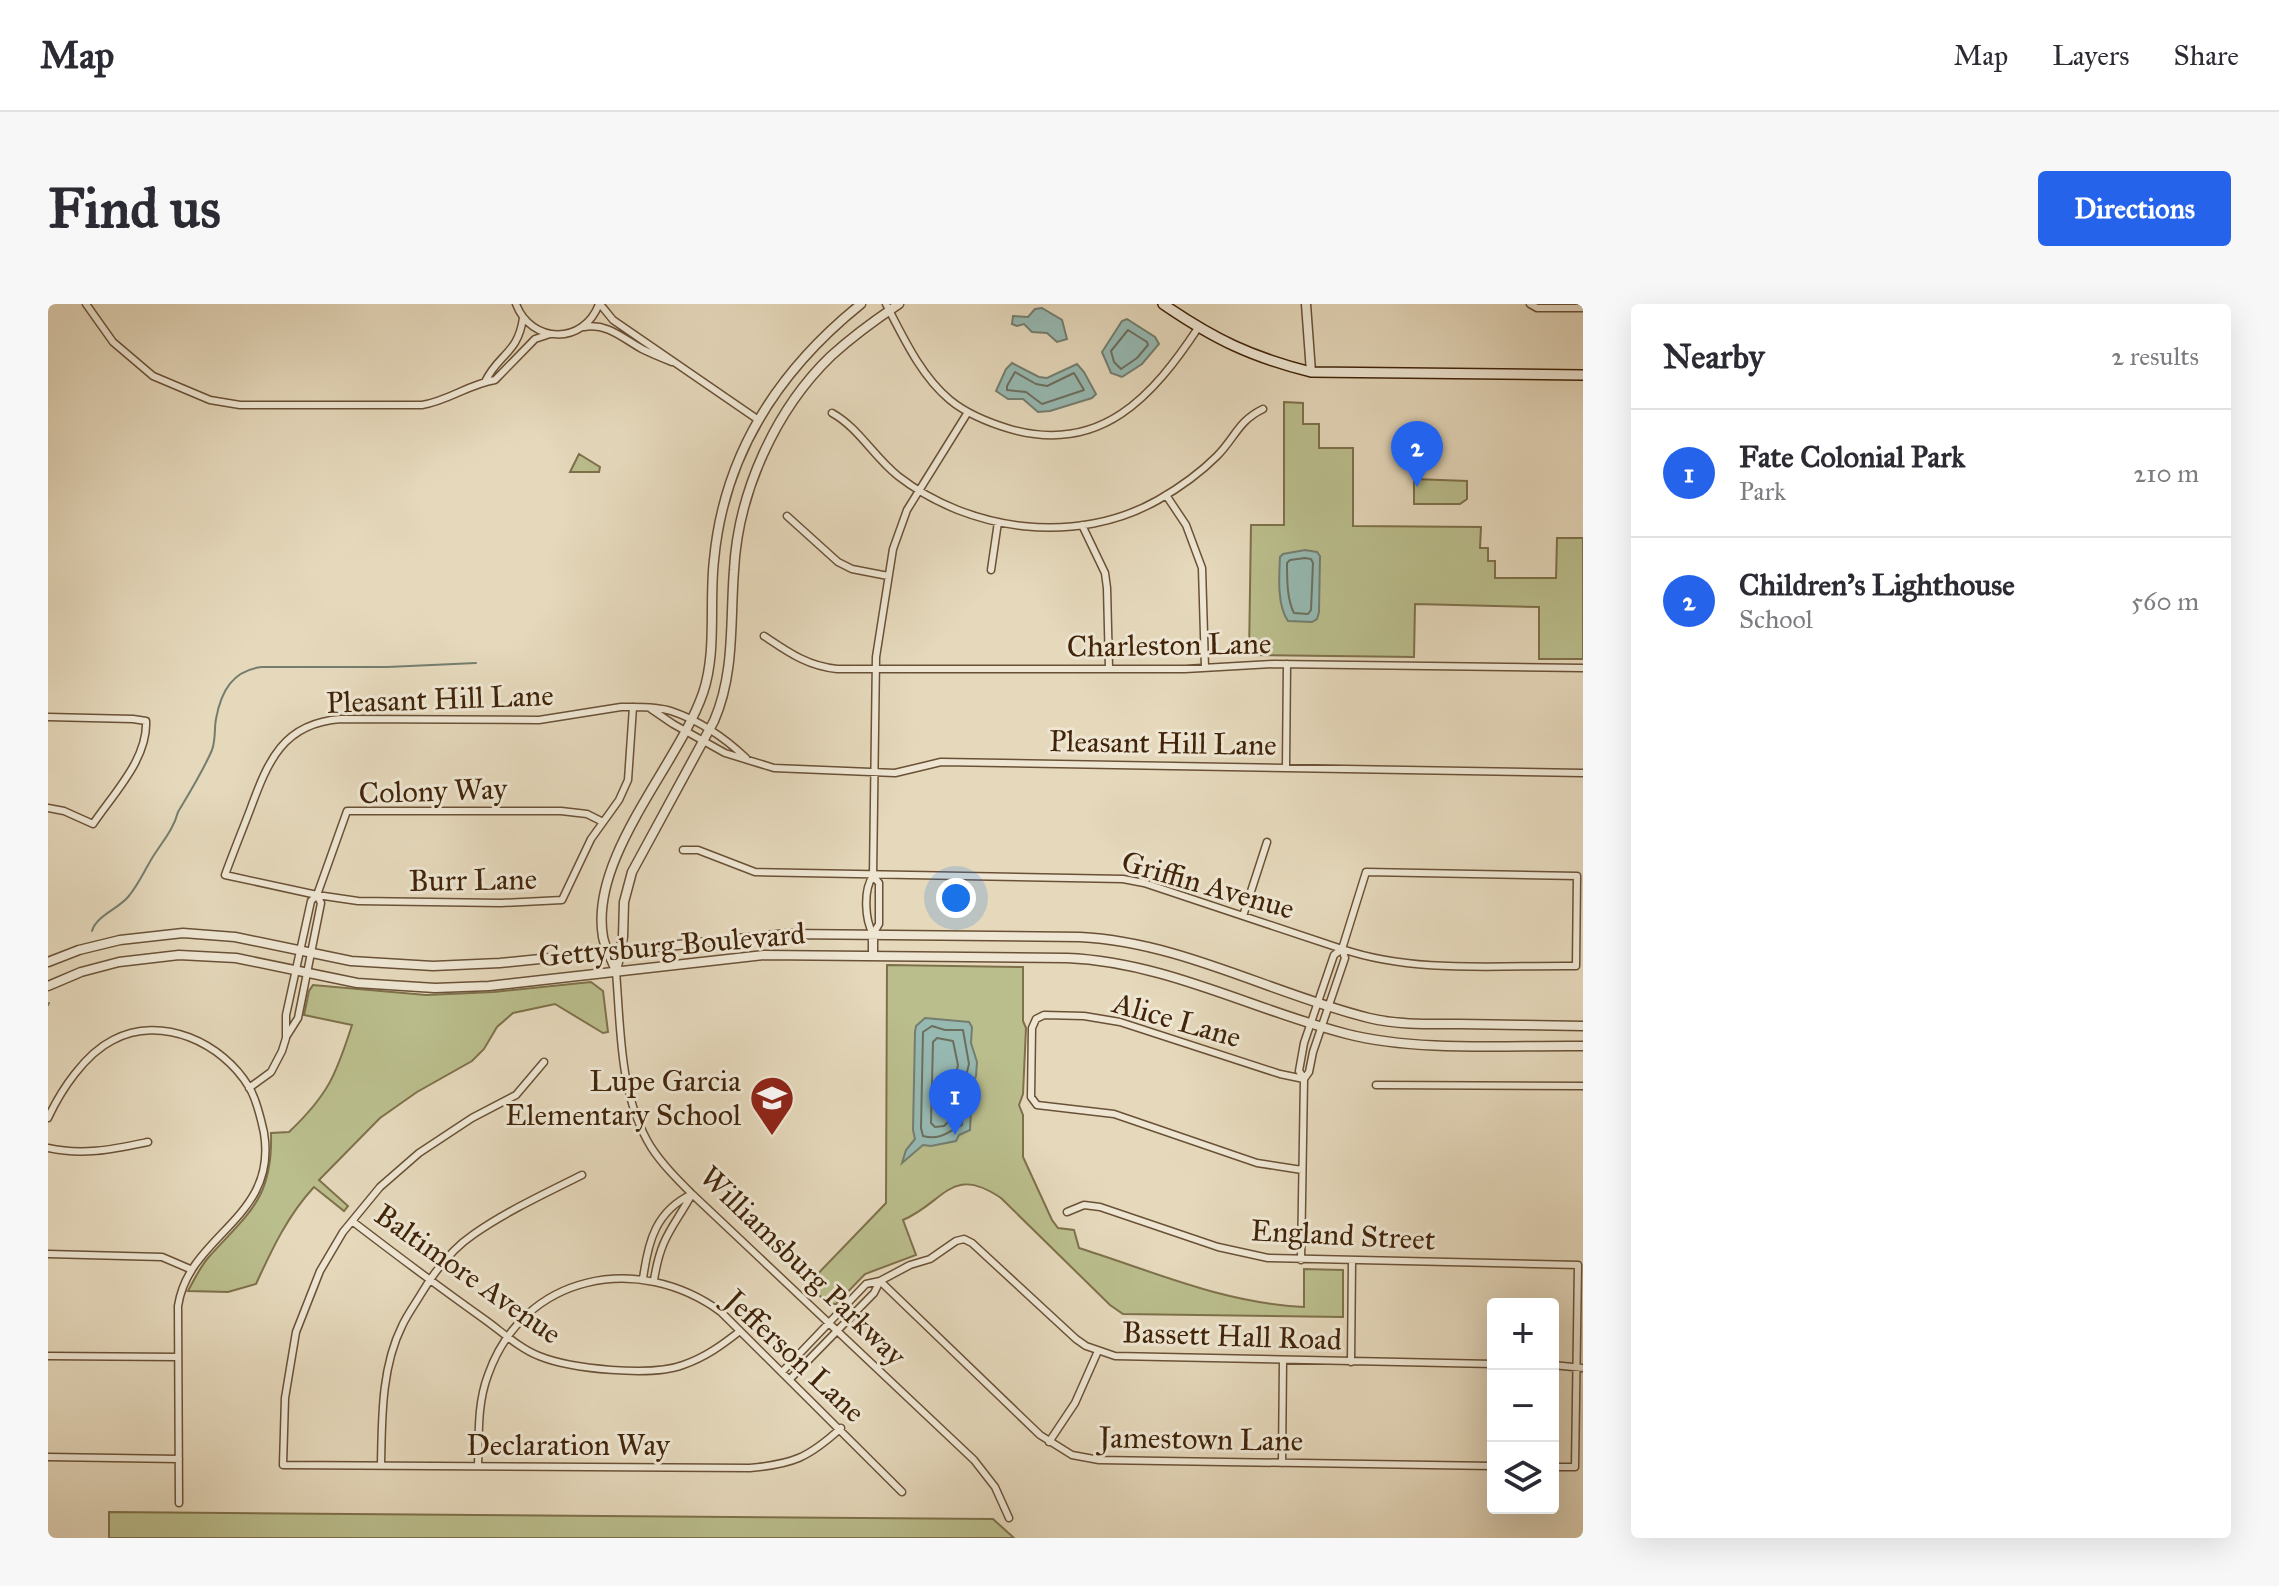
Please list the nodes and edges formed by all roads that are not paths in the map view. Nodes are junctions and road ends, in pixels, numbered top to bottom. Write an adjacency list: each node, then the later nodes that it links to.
1 (86, 304): 18 (street)
2 (516, 304): 11 (street)
3 (599, 304): 12 (street); 15 (street)
4 (861, 304): 22 (street, Williamsburg Parkway)
5 (899, 304): 9 (street, Williamsburg Parkway)
6 (1163, 304): 13 (main road)
7 (1306, 304): 16 (street)
8 (1530, 304): 10 (street)
9 (887, 307): 20 (street); 23 (street, Williamsburg Parkway)
10 (1583, 308)
11 (523, 318): 14 (street); 18 (street)
12 (582, 327): 14 (street); 15 (street)
13 (1198, 328): 16 (main road); 20 (street)
14 (550, 334): 18 (street)
15 (682, 367): 22 (street)
16 (1311, 372): 17 (main road)
17 (1583, 375)
18 (485, 382)
19 (1263, 409): 25 (street)
20 (968, 412): 24 (street)
21 (832, 413): 24 (street)
22 (757, 419): 23 (street); 29 (street, Williamsburg Parkway)
23 (775, 431): 30 (street, Williamsburg Parkway)
24 (920, 490): 27 (street); 32 (street)
25 (1166, 495): 28 (street); 36 (street)
26 (787, 516): 32 (street)
27 (998, 522): 28 (street); 31 (street)
28 (1082, 525): 35 (street)
29 (718, 527): 30 (street); 42 (street, Williamsburg Parkway)
30 (739, 531): 43 (street, Williamsburg Parkway)
31 (991, 570)
32 (888, 576): 38 (street)
33 (764, 636): 38 (street, Charleston Lane)
34 (1287, 664): 36 (street, Charleston Lane); 37 (street, Charleston Lane); 47 (street)
35 (1109, 668): 36 (street, Charleston Lane); 38 (street, Charleston Lane)
36 (1205, 668)
37 (1583, 668)
38 (876, 670): 48 (street)
39 (633, 707): 40 (street, Pleasant Hill Lane); 51 (street, Burr Lane); 54 (street, Pleasant Hill Lane)
40 (651, 709): 42 (street, Pleasant Hill Lane); 44 (street, Pleasant Hill Lane)
41 (48, 717): 50 (street)
42 (690, 720): 43 (street, Pleasant Hill Lane); 44 (street, Williamsburg Parkway)
43 (709, 730): 45 (street, Williamsburg Parkway); 46 (street, Pleasant Hill Lane)
44 (684, 731): 45 (street, Pleasant Hill Lane); 62 (street, Williamsburg Parkway)
45 (703, 741): 46 (street, Pleasant Hill Lane); 60 (street, Williamsburg Parkway)
46 (746, 758): 48 (street, Pleasant Hill Lane)
47 (1286, 766): 48 (street, Pleasant Hill Lane); 49 (street, Pleasant Hill Lane)
48 (874, 773): 55 (street)
49 (1583, 773)
50 (48, 808)
51 (603, 822): 56 (street, Burr Lane); 56 (street, Colony Way)
52 (1267, 842): 57 (street)
53 (683, 850): 55 (street, Griffin Avenue)
54 (225, 875): 56 (street, Burr Lane)
55 (873, 876): 57 (street, Griffin Avenue); 58 (street); 58 (street)
56 (317, 895): 61 (street, Colony Way); 63 (street, Colony Way)
57 (1243, 916): 59 (street, Griffin Avenue)
58 (873, 934): 60 (street, Gettysburg Boulevard); 64 (street); 70 (street, Gettysburg Boulevard)
59 (1342, 949): 59 (street, Griffin Avenue); 70 (street); 71 (street)
60 (620, 951): 62 (street, Gettysburg Boulevard); 67 (street, Williamsburg Parkway)
61 (300, 952): 63 (street, Gettysburg Boulevard); 65 (street, Gettysburg Boulevard); 66 (street, Colony Way)
62 (608, 952): 63 (street, Gettysburg Boulevard); 67 (street, Williamsburg Parkway)
63 (311, 954): 68 (street, Colony Way)
64 (873, 956): 67 (street, Gettysburg Boulevard); 72 (street, Gettysburg Boulevard)
65 (48, 962)
66 (295, 972): 68 (street, Gettysburg Boulevard); 69 (street, Gettysburg Boulevard); 75 (street, Colony Way)
67 (616, 972): 68 (street, Gettysburg Boulevard); 90 (street, Williamsburg Parkway)
68 (307, 974): 75 (street, Colony Way)
69 (48, 986)
70 (1317, 1003): 71 (street, Gettysburg Boulevard); 72 (street)
71 (1328, 1006): 73 (street); 74 (street, Gettysburg Boulevard)
72 (1311, 1022): 73 (street, Gettysburg Boulevard); 78 (street)
73 (1322, 1026): 76 (street, Gettysburg Boulevard); 78 (street)
74 (1583, 1026)
75 (286, 1038): 81 (street, Colony Way)
76 (1583, 1046)
77 (544, 1062): 92 (street)
78 (1304, 1079): 88 (street); 88 (street, Alice Lane)
79 (1376, 1085): 80 (street)
80 (1583, 1086)
81 (249, 1088): 83 (street); 96 (street)
82 (48, 1095): 83 (street)
83 (58, 1101): 84 (street)
84 (50, 1109): 85 (street)
85 (48, 1118)
86 (148, 1142): 87 (street)
87 (48, 1148)
88 (1302, 1170): 94 (street)
89 (582, 1175): 98 (street)
90 (692, 1194): 97 (street); 99 (street); 101 (street, Williamsburg Parkway)
91 (1067, 1212): 94 (street, England Street)
92 (352, 1221): 98 (street, Baltimore Avenue); 120 (street, Declaration Way)
93 (48, 1254): 96 (street)
94 (1301, 1260): 95 (street, England Street)
95 (1352, 1261): 109 (street); 112 (street, England Street)
96 (190, 1269): 107 (street)
97 (643, 1279): 99 (street, Jefferson Lane); 104 (street, Jefferson Lane)
98 (429, 1280): 104 (street, Baltimore Avenue); 120 (street)
99 (654, 1280): 102 (street, Jefferson Lane)
100 (880, 1281): 101 (street); 103 (street); 105 (street, Bassett Hall Road); 116 (street, Jamestown Lane)
101 (828, 1323): 103 (street, Williamsburg Parkway); 113 (street)
102 (740, 1331): 104 (street, Baltimore Avenue); 113 (street, Jefferson Lane)
103 (836, 1332): 114 (street); 126 (street, Williamsburg Parkway)
104 (509, 1337): 121 (street, Jefferson Lane)
105 (1098, 1351): 108 (street, Bassett Hall Road); 116 (street)
106 (48, 1356): 107 (street)
107 (178, 1357): 118 (street)
108 (1283, 1360): 109 (street, Bassett Hall Road); 119 (street)
109 (1351, 1362): 110 (street, Bassett Hall Road)
110 (1487, 1364)
111 (1559, 1365): 112 (street)
112 (1581, 1365): 123 (street)
113 (782, 1372): 114 (street, Jefferson Lane)
114 (790, 1379): 115 (street, Jefferson Lane)
115 (841, 1428): 121 (street, Declaration Way); 124 (street, Jefferson Lane)
116 (1049, 1442): 119 (street, Jamestown Lane)
117 (48, 1457): 118 (street)
118 (179, 1459): 125 (street)
119 (1282, 1463): 122 (street, Jamestown Lane)
120 (381, 1465): 121 (street, Declaration Way)
121 (478, 1466)
122 (1487, 1466)
123 (1559, 1467)
124 (902, 1492)
125 (179, 1503)
126 (1009, 1518)

